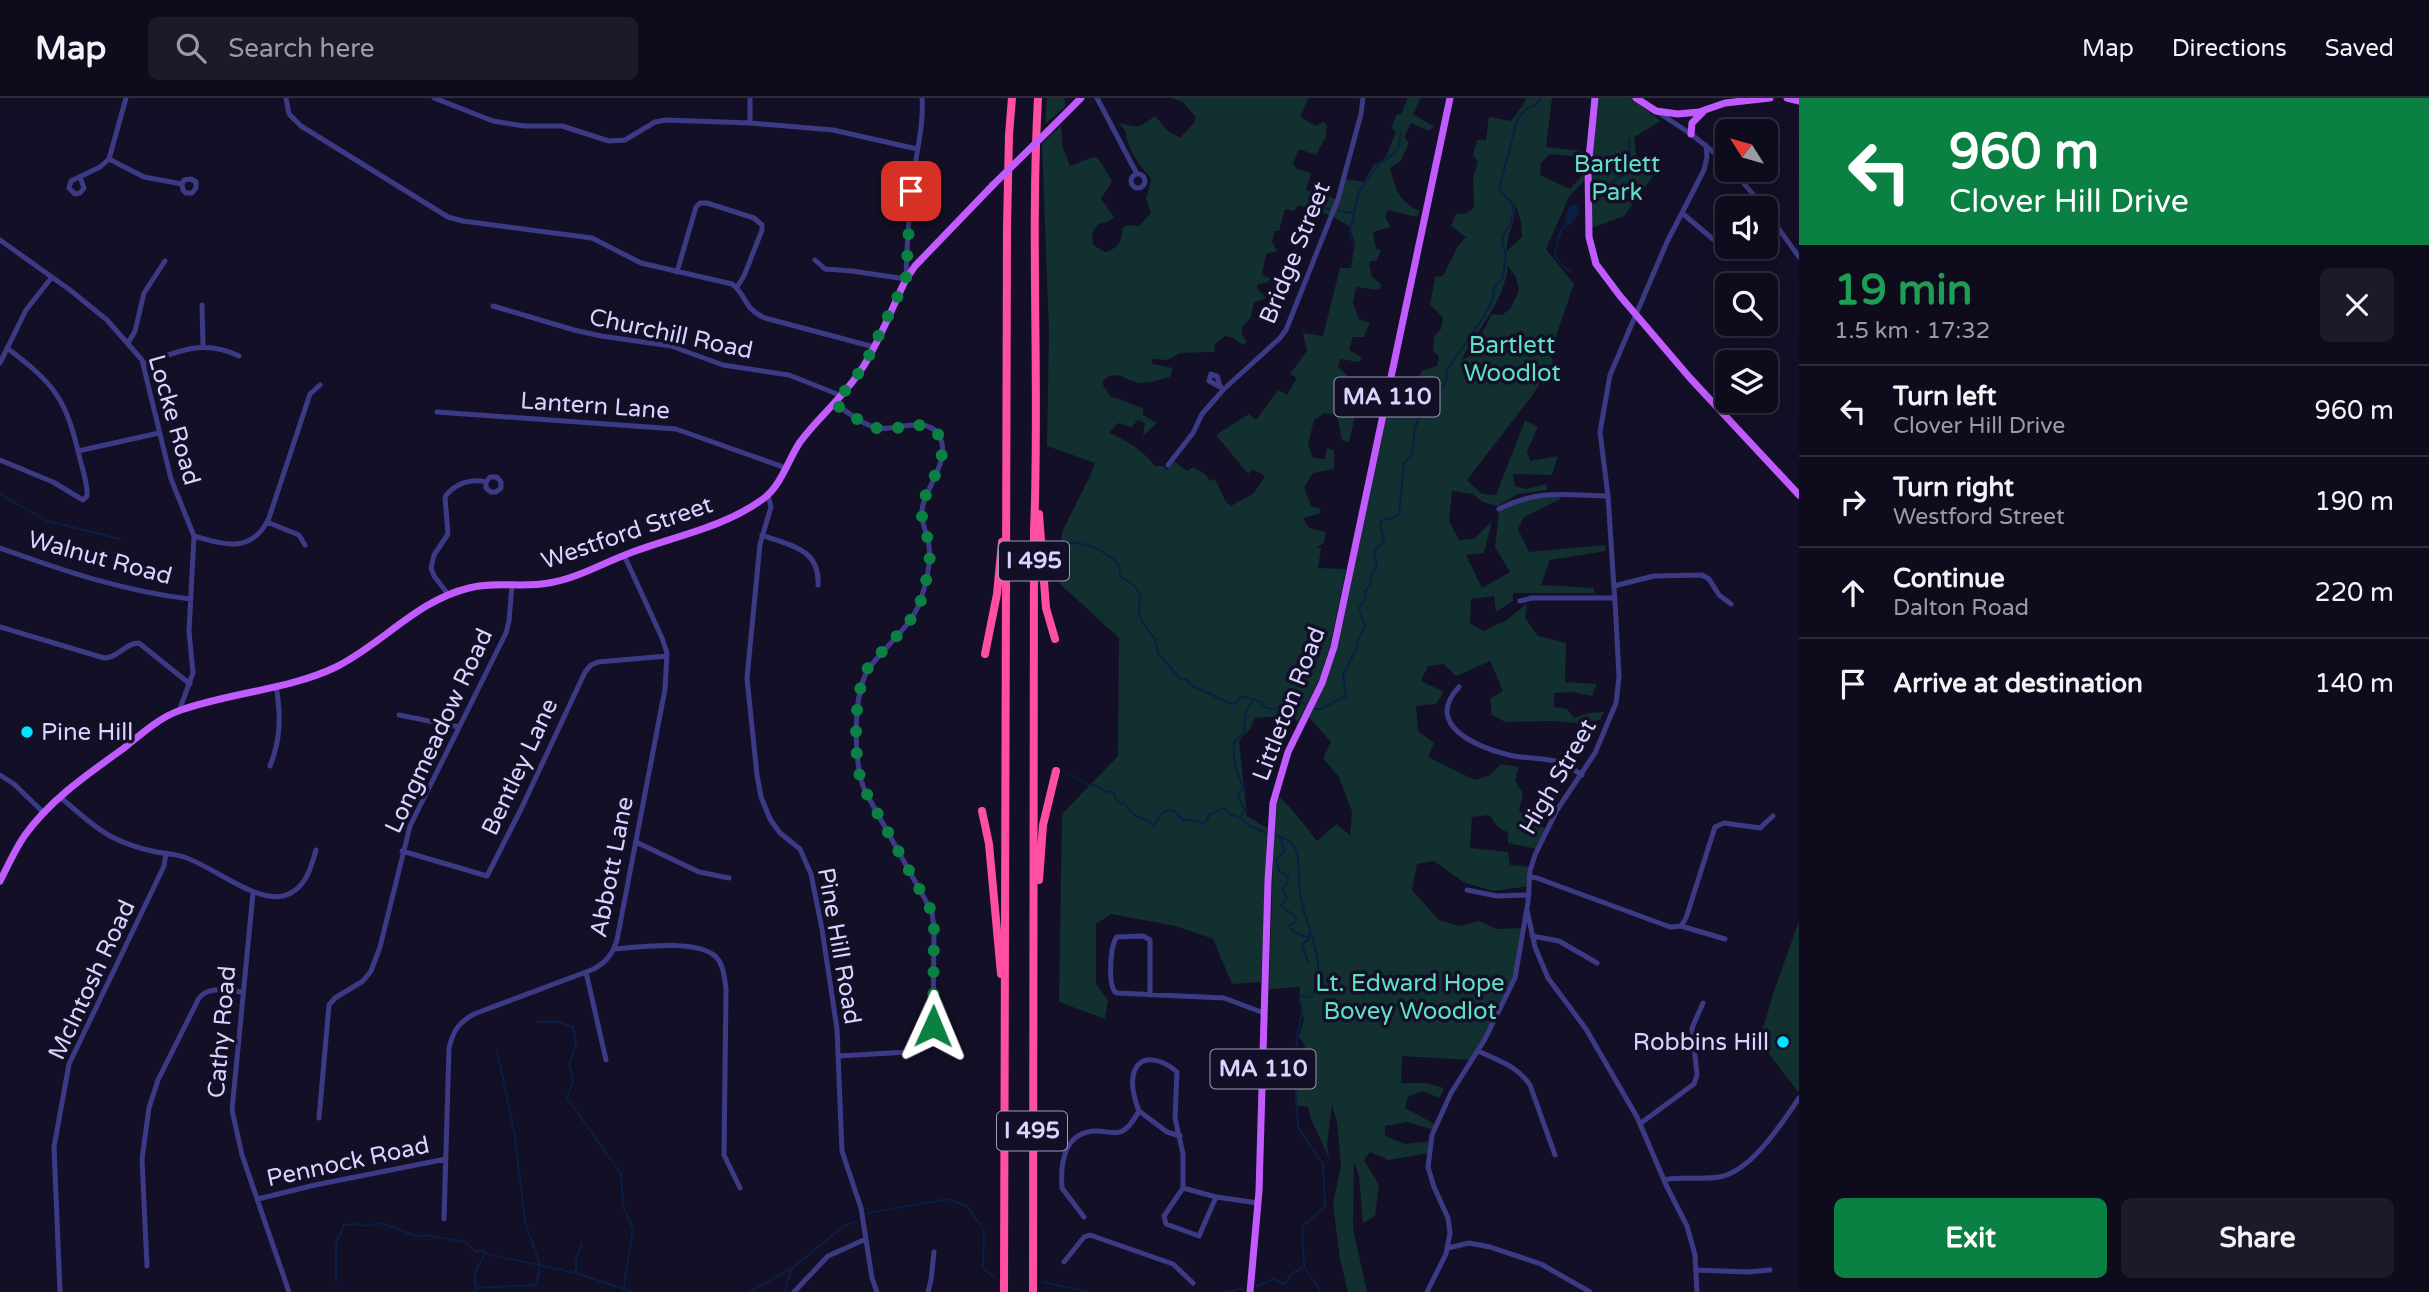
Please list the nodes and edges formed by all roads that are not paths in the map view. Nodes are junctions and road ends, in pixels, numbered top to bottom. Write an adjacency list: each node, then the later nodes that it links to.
1 (126, 98): 26 (street)
2 (286, 98): 41 (street)
3 (434, 98): 21 (street)
4 (750, 98): 21 (street)
5 (922, 98): 24 (street)
6 (1012, 98): 69 (highway, I 495)
7 (1038, 98): 61 (highway, I 495)
8 (1081, 98): 40 (main road, Westford Street, bridge)
9 (1097, 98): 27 (street)
10 (1363, 98): 63 (street, Bridge Street)
11 (1450, 98): 125 (main road, Littleton Road / MA 110)
12 (1595, 98): 47 (main road)
13 (1636, 98): 20 (main road)
14 (1735, 98): 18 (main road)
15 (1770, 98): 18 (main road)
16 (1787, 98): 17 (main road)
17 (1799, 101)
18 (1725, 103): 19 (main road)
19 (1705, 110): 20 (main road); 22 (main road)
20 (1656, 111): 22 (street)
21 (750, 123): 24 (street)
22 (1691, 134): 23 (street)
23 (1706, 145): 25 (street); 32 (street, High Street)
24 (917, 149): 36 (street)
25 (1715, 153)
26 (109, 159): 28 (street); 30 (street)
27 (1137, 174)
28 (80, 177)
29 (1743, 182): 31 (street)
30 (182, 184)
31 (1754, 196)
32 (1682, 213): 35 (street); 47 (street, High Street)
33 (1778, 227): 37 (street)
34 (0, 240): 42 (street, Locke Road)
35 (1715, 241)
36 (907, 254): 40 (street); 43 (street)
37 (1799, 257)
38 (815, 260): 43 (street)
39 (165, 261): 48 (street)
40 (919, 261): 43 (main road, Westford Street)
41 (677, 272): 44 (street); 44 (street)
42 (52, 277): 48 (street, Locke Road); 51 (street)
43 (906, 279): 50 (main road, Westford Street)
44 (737, 287): 50 (street)
45 (202, 305): 49 (street)
46 (493, 306): 56 (street, Churchill Road)
47 (1636, 315): 67 (main road); 68 (street, High Street)
48 (128, 343): 54 (street, Locke Road)
49 (203, 345): 52 (street); 54 (street)
50 (874, 347): 56 (main road, Westford Street)
51 (7, 348): 53 (street); 60 (street)
52 (239, 356)
53 (0, 363)
54 (143, 365): 59 (street, Locke Road)
55 (320, 385): 71 (street)
56 (842, 396): 57 (main road, Westford Street)
57 (835, 404): 64 (main road, Westford Street); 127 (street)
58 (437, 412): 64 (street, Lantern Lane)
59 (159, 433): 60 (street); 73 (street, Locke Road)
60 (78, 451): 62 (street)
61 (1036, 454): 86 (highway); 119 (highway, I 495)
62 (0, 460)
63 (1168, 465)
64 (786, 468): 66 (main road, Westford Street)
65 (485, 482): 80 (street)
66 (768, 495): 72 (street, Pine Hill Road); 76 (main road, Westford Street)
67 (1799, 495)
68 (1608, 496): 70 (street); 79 (street, High Street)
69 (1007, 501): 87 (highway); 123 (highway, I 495)
70 (1499, 509)
71 (267, 522): 73 (street); 74 (street)
72 (762, 535): 78 (street); 127 (street, Pine Hill Road)
73 (194, 536): 82 (street, Locke Road)
74 (306, 545)
75 (0, 548): 82 (street, Walnut Road)
76 (624, 555): 77 (main road, Westford Street); 88 (street, Abbott Lane)
77 (512, 585): 80 (main road, Westford Street); 94 (street, Longmeadow Road)
78 (818, 585)
79 (1614, 586): 81 (street, High Street); 84 (street)
80 (449, 594): 90 (main road, Westford Street)
81 (1615, 598): 83 (street); 98 (street, High Street)
82 (191, 599): 89 (street, Locke Road)
83 (1520, 601)
84 (1731, 604)
85 (0, 627): 89 (street)
86 (1055, 639)
87 (985, 654)
88 (667, 656): 103 (street, Abbott Lane); 105 (street, Bentley Lane)
89 (190, 684): 92 (street, Locke Road)
90 (276, 686): 92 (main road, Westford Street); 95 (street)
91 (1459, 687): 98 (street)
92 (179, 711): 99 (main road, Westford Street)
93 (399, 715): 94 (street)
94 (459, 727): 105 (street, Longmeadow Road)
95 (270, 766)
96 (1056, 771): 119 (highway)
97 (0, 775): 101 (street)
98 (1582, 775): 107 (street, High Street)
99 (60, 797): 101 (main road, Westford Street); 106 (street)
100 (982, 811): 123 (highway)
101 (44, 813): 109 (main road, Westford Street)
102 (1773, 816): 114 (street)
103 (636, 842): 108 (street); 117 (street, Abbott Lane)
104 (316, 850): 111 (street)
105 (402, 851): 131 (street, Longmeadow Road)
106 (166, 853): 111 (street); 152 (street, McIntosh Road)
107 (1529, 877): 112 (street, High Street); 114 (street)
108 (729, 878)
109 (0, 881)
110 (1468, 890): 112 (street)
111 (253, 892): 121 (street, Cathy Road)
112 (1529, 895): 113 (street, High Street)
113 (1527, 909): 115 (street); 126 (street, High Street)
114 (1681, 926): 116 (street)
115 (1532, 936): 118 (street); 132 (street)
116 (1725, 939)
117 (614, 948): 120 (street, Abbott Lane); 137 (street)
118 (1597, 963)
119 (1033, 971): 158 (highway, I 495)
120 (586, 972): 128 (street); 135 (street, Abbott Lane)
121 (243, 992): 140 (street, Cathy Road); 148 (street)
122 (1150, 995): 122 (street); 125 (street)
123 (1005, 997): 157 (highway, I 495)
124 (1703, 1003): 132 (street)
125 (1264, 1013): 141 (main road, Littleton Road / MA 110)
126 (1478, 1051): 134 (street); 145 (street, High Street)
127 (839, 1056): 144 (street, Pine Hill Road)
128 (606, 1060)
129 (1799, 1098): 136 (street)
130 (1139, 1111): 133 (street); 133 (street); 142 (street)
131 (319, 1118)
132 (1641, 1124): 136 (street)
133 (1180, 1136): 138 (street)
134 (1555, 1155)
135 (446, 1159): 140 (street, Pennock Road); 143 (street, Abbott Lane)
136 (1664, 1180): 149 (street)
137 (740, 1188)
138 (1183, 1188): 139 (street); 139 (street)
139 (1216, 1197): 141 (street)
140 (258, 1199): 153 (street, Cathy Road)
141 (1258, 1203): 159 (main road, Littleton Road / MA 110)
142 (1084, 1217)
143 (444, 1219)
144 (866, 1238): 154 (street); 155 (street, Pine Hill Road)
145 (1448, 1248): 160 (street, High Street); 161 (street)
146 (934, 1252): 156 (street)
147 (1064, 1262): 151 (street)
148 (147, 1266)
149 (1697, 1270): 150 (street); 162 (street)
150 (1770, 1270)
151 (1193, 1283)
152 (60, 1292)
153 (289, 1292)
154 (794, 1292)
155 (877, 1292)
156 (928, 1292)
157 (1004, 1292)
158 (1032, 1292)
159 (1250, 1292)
160 (1427, 1292)
161 (1590, 1292)
162 (1697, 1292)

